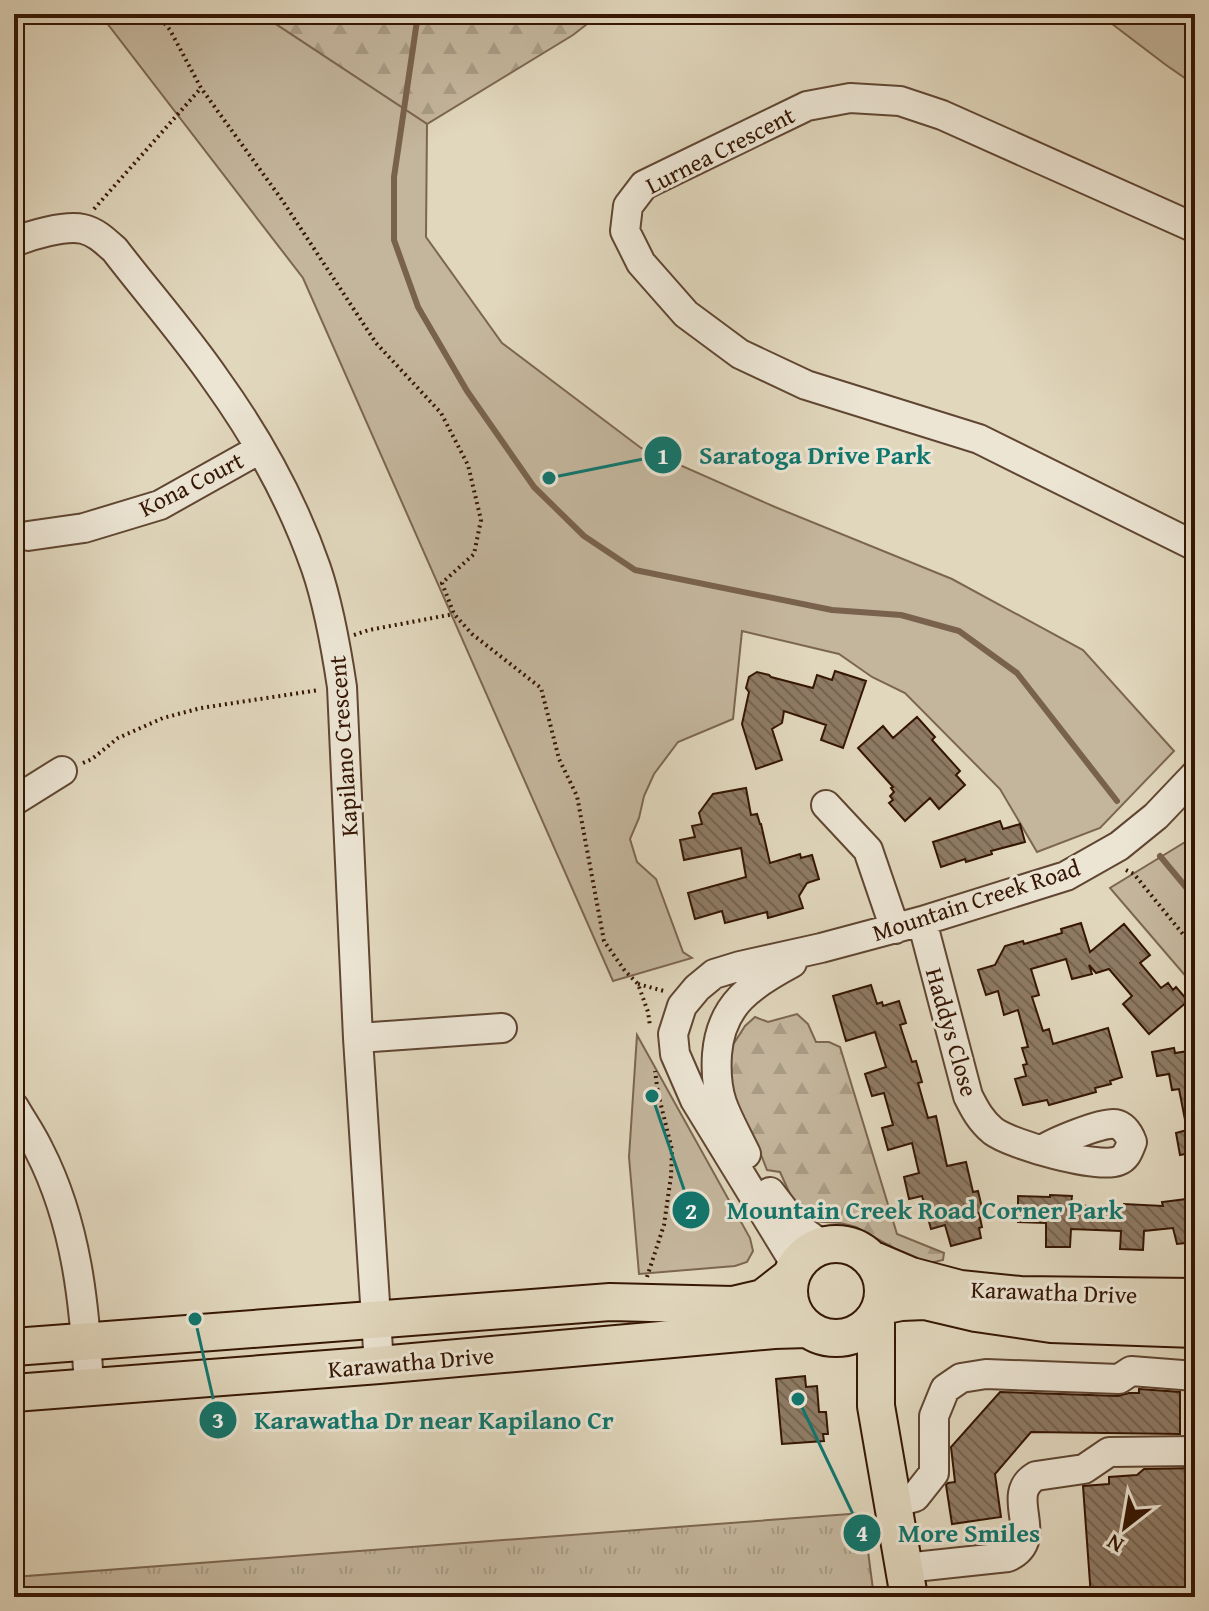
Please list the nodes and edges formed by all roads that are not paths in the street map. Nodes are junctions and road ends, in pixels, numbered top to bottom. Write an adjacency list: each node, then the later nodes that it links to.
1 (1195, 228): 5 (street, Lurnea Crescent)
2 (14, 242): 3 (street, Kapilano Crescent)
3 (260, 449): 4 (street, Kona Court); 13 (street, Kapilano Crescent)
4 (28, 536)
5 (1195, 546)
6 (62, 771): 8 (street)
7 (1195, 775): 10 (street, Mountain Creek Road)
8 (14, 801)
9 (826, 805): 10 (street, Haddys Close)
10 (909, 925): 11 (street, Mountain Creek Road); 15 (street, Haddys Close)
11 (821, 948): 17 (street, Mountain Creek Road); 17 (street, Mountain Creek Road)
12 (502, 1028): 13 (street)
13 (358, 1038): 20 (street, Kapilano Crescent)
14 (14, 1107): 23 (street)
15 (1042, 1150)
16 (871, 1259): 17 (main road); 18 (main road, Karawatha Drive); 19 (main road)
17 (803, 1262): 20 (main road, Karawatha Drive); 22 (main road)
18 (1195, 1297)
19 (878, 1311): 21 (main road, Karawatha Drive); 22 (main road); 29 (main road)
20 (376, 1318): 23 (main road, Karawatha Drive); 25 (street, Kapilano Crescent)
21 (1195, 1329)
22 (823, 1334): 25 (main road, Karawatha Drive); 29 (main road)
23 (87, 1341): 24 (main road, Karawatha Drive); 27 (street)
24 (14, 1347)
25 (379, 1365): 27 (main road, Karawatha Drive)
26 (1195, 1376): 31 (street)
27 (89, 1388): 28 (main road, Karawatha Drive)
28 (14, 1393)
29 (876, 1406): 31 (main road)
30 (1195, 1451): 32 (street)
31 (893, 1503): 32 (main road)
32 (907, 1582)

